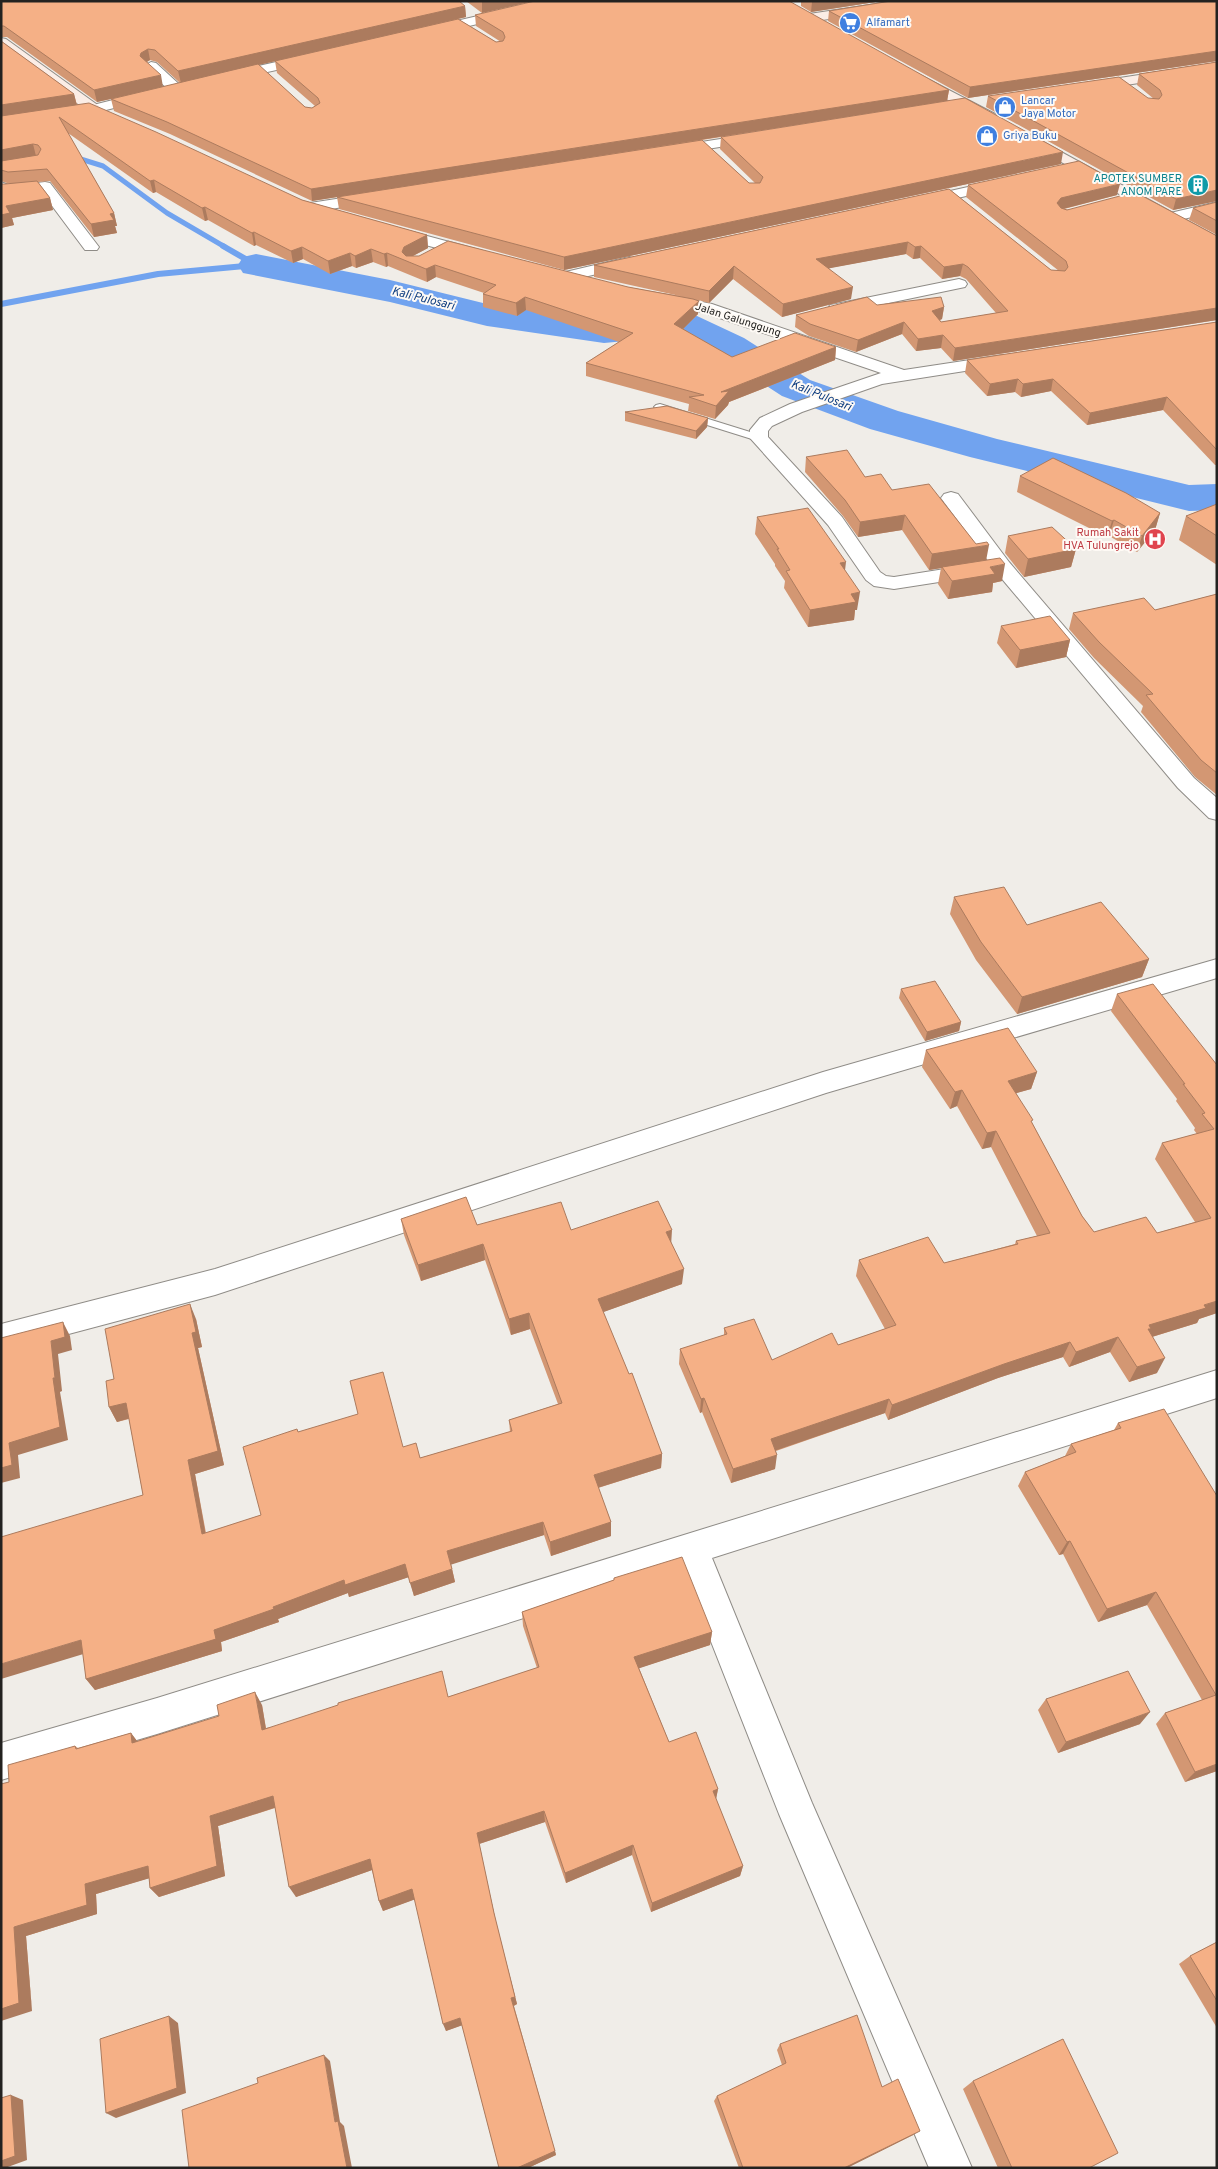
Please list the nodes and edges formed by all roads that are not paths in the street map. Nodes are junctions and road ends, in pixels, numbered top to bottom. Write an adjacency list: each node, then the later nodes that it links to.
1 (560, 1): 4 (street)
2 (922, 1): 6 (street)
3 (467, 10): 4 (street)
4 (480, 20): 5 (street)
5 (461, 24): 7 (street); 8 (street)
6 (827, 27)
7 (475, 34)
8 (414, 35)
9 (1, 42): 23 (street)
10 (328, 54): 13 (street)
11 (151, 66): 23 (street)
12 (1217, 67): 17 (street)
13 (262, 69): 15 (street); 16 (street)
14 (906, 71): 21 (street)
15 (214, 80)
16 (277, 82)
17 (1121, 82): 18 (street); 19 (street)
18 (1073, 89)
19 (1135, 92)
20 (986, 102): 21 (street)
21 (967, 104): 22 (street); 26 (street)
22 (946, 108)
23 (94, 109): 24 (street); 25 (street)
24 (77, 112)
25 (120, 120)
26 (1002, 123)
27 (1019, 133): 32 (street)
28 (772, 135): 29 (street)
29 (705, 145): 30 (street); 31 (street)
30 (655, 153)
31 (719, 159)
32 (1080, 166): 33 (street); 38 (street)
33 (1058, 171)
34 (1019, 180): 37 (street)
35 (1, 186): 48 (street)
36 (389, 195): 44 (street)
37 (952, 195): 40 (street); 41 (street)
38 (1134, 197): 39 (street); 43 (street)
39 (1115, 202)
40 (903, 205)
41 (967, 206)
42 (1217, 206): 43 (street)
43 (1170, 217): 46 (street)
44 (341, 218)
45 (376, 227): 47 (street)
46 (1217, 243)
47 (448, 246): 49 (street); 50 (street)
48 (91, 247)
49 (430, 255)
50 (496, 259)
51 (640, 260): 53 (street)
52 (543, 272): 53 (street)
53 (562, 277): 55 (street)
54 (959, 284): 57 (street)
55 (600, 286)
56 (646, 296): 59 (street, Jalan Galunggung)
57 (824, 312)
58 (788, 321): 59 (street)
59 (764, 328): 61 (street, Jalan Galunggung)
60 (1020, 357): 61 (street)
61 (902, 375): 63 (street)
62 (660, 407): 63 (lane)
63 (761, 430): 65 (street)
64 (951, 498): 65 (street)
65 (1002, 566): 66 (street)
66 (1217, 812)
67 (1217, 968): 68 (street)
68 (1, 1338)
69 (1217, 1384): 70 (street)
70 (691, 1548): 71 (street); 72 (street)
71 (1, 1762)
72 (951, 2168)

